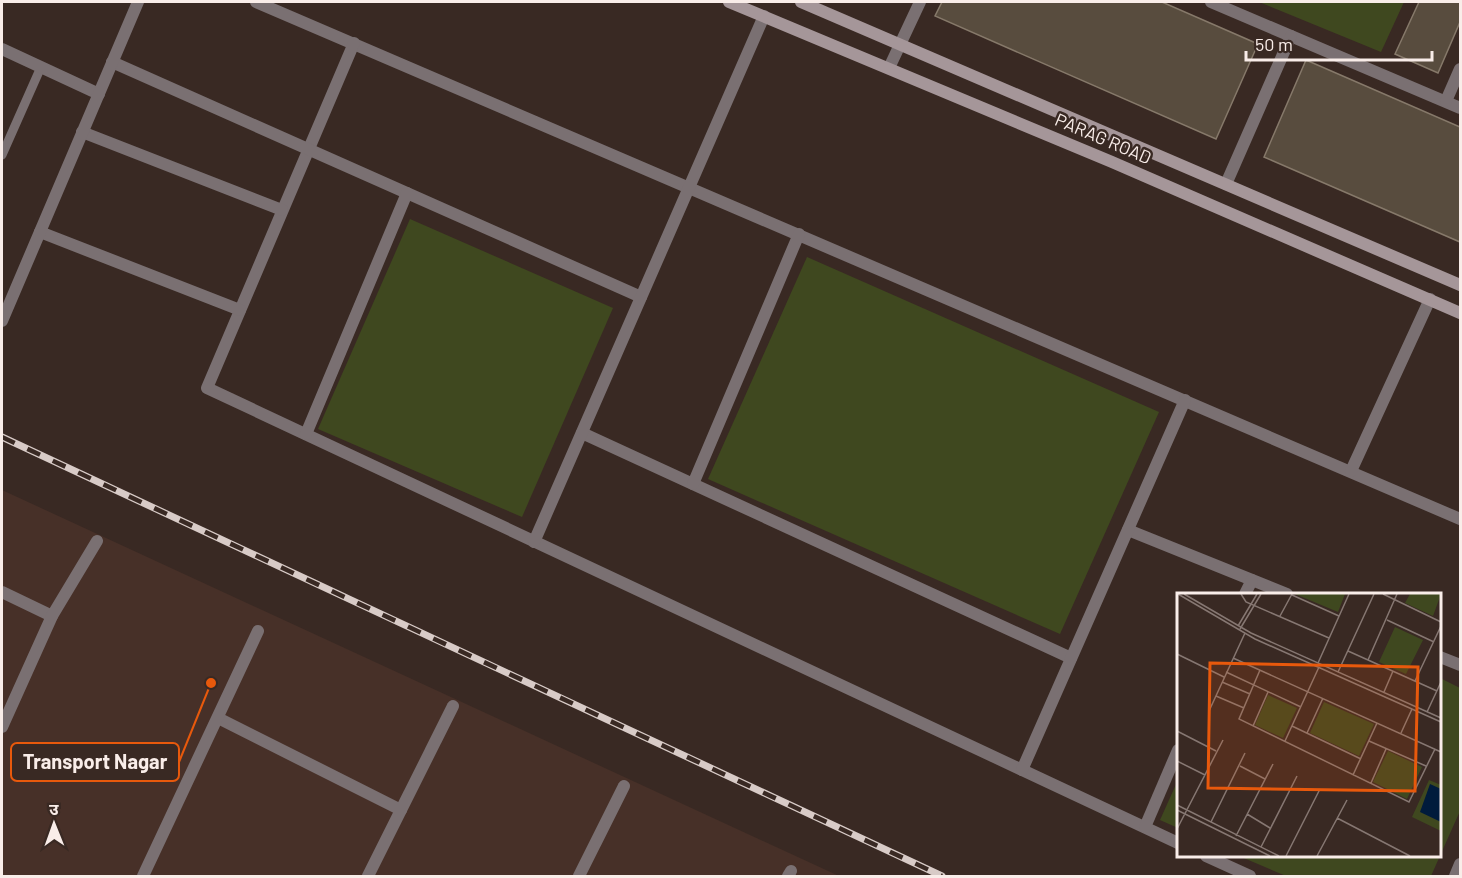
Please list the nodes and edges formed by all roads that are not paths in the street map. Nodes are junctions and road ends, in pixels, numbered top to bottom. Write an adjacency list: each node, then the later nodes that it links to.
1 (138, 2): 12 (street)
2 (256, 2): 9 (street)
3 (729, 2): 7 (street, PARAG ROAD)
4 (801, 2): 10 (street, PARAG ROAD)
5 (920, 2): 10 (street)
6 (1211, 2): 8 (street)
7 (764, 16): 14 (street, PARAG ROAD); 23 (street)
8 (1291, 36): 17 (street); 22 (street)
9 (354, 43): 21 (street); 23 (street)
10 (901, 44): 14 (street); 22 (street, PARAG ROAD)
11 (2, 49): 13 (street)
12 (112, 62): 16 (street); 21 (street)
13 (41, 67): 16 (street); 20 (lane)
14 (889, 68): 30 (street, PARAG ROAD)
15 (1461, 69): 17 (street)
16 (99, 94): 19 (street)
17 (1446, 101): 18 (street)
18 (1461, 108)
19 (82, 132): 25 (street); 26 (street)
20 (3, 150)
21 (308, 150): 24 (street); 25 (street)
22 (1226, 184): 28 (street, PARAG ROAD)
23 (690, 187): 27 (street); 29 (street)
24 (406, 194): 29 (street); 36 (street)
25 (282, 210): 31 (street)
26 (40, 232): 31 (street); 33 (street)
27 (799, 234): 34 (street); 38 (street)
28 (1461, 285)
29 (641, 297): 35 (street)
30 (1430, 299): 32 (street, PARAG ROAD); 37 (street)
31 (240, 309): 36 (street)
32 (1461, 313)
33 (2, 321)
34 (1185, 400): 37 (street); 40 (street)
35 (582, 433): 38 (street); 42 (street)
36 (306, 434): 42 (street)
37 (1351, 471): 39 (street)
38 (693, 484): 50 (street)
39 (1461, 519)
40 (1128, 530): 43 (street); 50 (street)
41 (97, 541): 47 (street)
42 (534, 542): 56 (street)
43 (1252, 580): 45 (street); 46 (street)
44 (2, 592): 47 (street)
45 (1246, 593)
46 (1284, 593)
47 (52, 616): 54 (street)
48 (258, 631): 53 (street)
49 (1441, 657): 51 (street)
50 (1071, 658): 56 (street)
51 (1461, 665)
52 (453, 706): 58 (street)
53 (218, 718): 58 (street); 63 (street)
54 (2, 727)
55 (1177, 755): 59 (street)
56 (1022, 770): 59 (street)
57 (624, 786): 65 (street)
58 (401, 810): 64 (street)
59 (1145, 827): 60 (street)
60 (1177, 842)
61 (1210, 857): 66 (street)
62 (1461, 864): 67 (street)
63 (142, 876)
64 (368, 876)
65 (579, 876)
66 (1250, 876)
67 (1455, 876)

